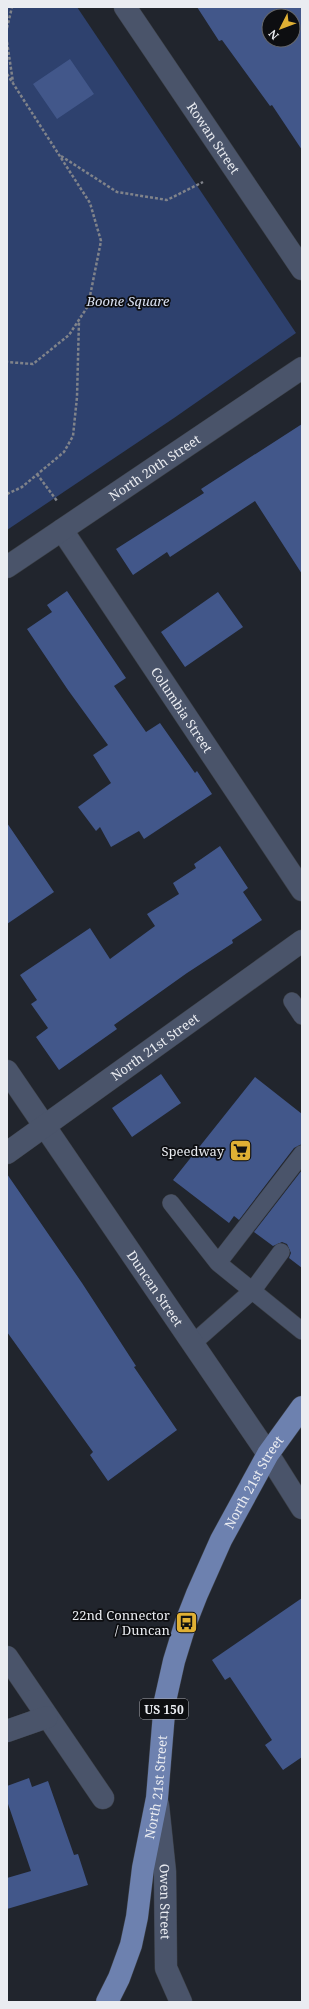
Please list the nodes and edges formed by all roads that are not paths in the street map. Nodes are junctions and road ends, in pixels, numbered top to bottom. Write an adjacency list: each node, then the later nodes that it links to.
1 (125, 7): 2 (street, Rowan Street)
2 (302, 270)
3 (302, 368): 4 (street, North 20th Street)
4 (62, 530): 5 (street, North 20th Street); 6 (street, Columbia Street)
5 (7, 567)
6 (302, 890)
7 (302, 942): 11 (street, North 21st Street)
8 (292, 1001): 9 (lane)
9 (302, 1016)
10 (7, 1070): 11 (street, Duncan Street)
11 (44, 1128): 12 (street, North 21st Street); 19 (street, Duncan Street)
12 (7, 1153)
13 (302, 1154): 16 (lane)
14 (171, 1203): 16 (lane)
15 (281, 1252): 17 (lane)
16 (218, 1263): 17 (lane)
17 (252, 1290): 18 (lane); 19 (lane)
18 (300, 1324)
19 (192, 1344): 21 (street, Duncan Street)
20 (302, 1407): 21 (main road, North 21st Street / US 150)
21 (268, 1454): 22 (street, Duncan Street); 27 (main road, North 21st Street / US 150)
22 (302, 1508)
23 (7, 1657): 24 (street)
24 (47, 1717): 25 (street); 26 (street)
25 (7, 1731)
26 (103, 1798)
27 (157, 1798): 28 (main road, North 21st Street / US 150); 29 (street, Owen Street)
28 (107, 2002)
29 (181, 2002)

